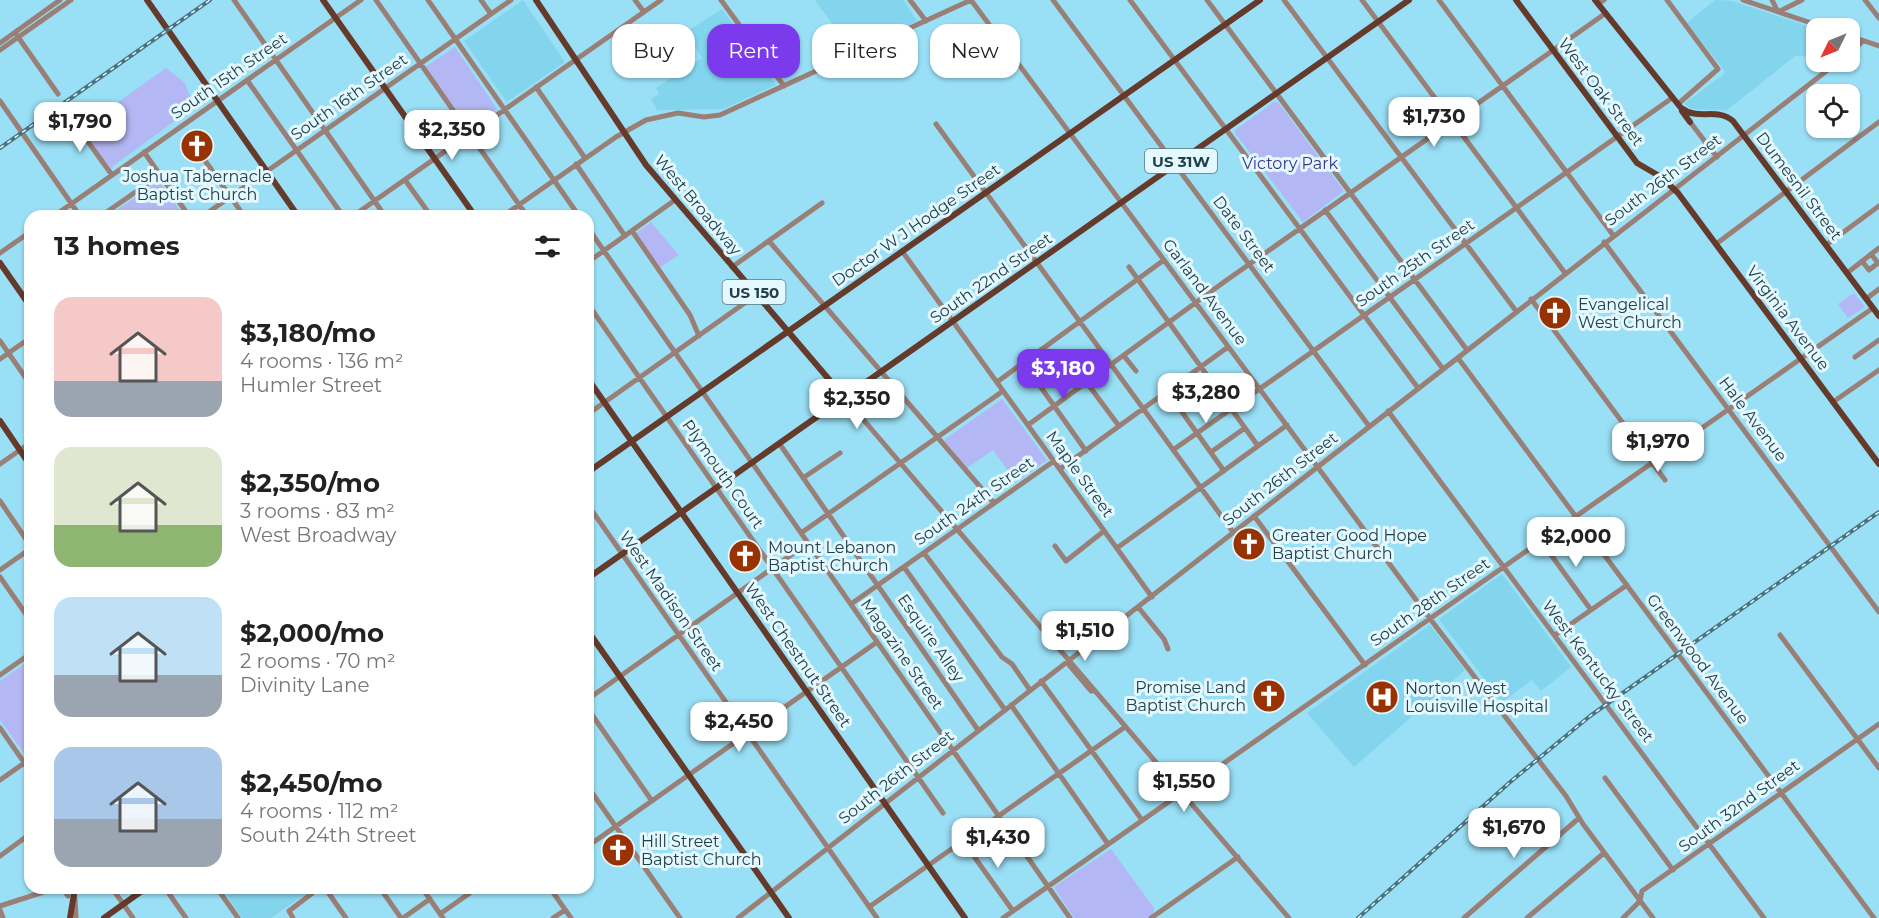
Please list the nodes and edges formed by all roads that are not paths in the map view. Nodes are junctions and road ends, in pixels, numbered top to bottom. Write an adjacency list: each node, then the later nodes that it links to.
1 (60, 0): 42 (street)
2 (71, 0): 42 (street)
3 (147, 0): 67 (main road)
4 (234, 0): 52 (street)
5 (323, 0): 36 (main road)
6 (361, 0): 36 (street, South 15th Street)
7 (376, 0): 55 (street)
8 (428, 0): 43 (street)
9 (481, 0): 35 (street)
10 (511, 0): 35 (street, South 16th Street)
11 (536, 0): 53 (main road, West Broadway / US 150)
12 (635, 0): 32 (street)
13 (661, 0): 32 (street)
14 (721, 0): 58 (street)
15 (910, 0): 38 (street)
16 (971, 0): 38 (street); 78 (street, Garland Avenue)
17 (1053, 0): 64 (street, Date Street)
18 (1130, 0): 54 (street)
19 (1207, 0): 41 (street)
20 (1260, 0): 41 (main road, Doctor W J Hodge Street)
21 (1284, 0): 51 (street)
22 (1362, 0): 40 (street)
23 (1409, 0): 40 (main road, South 22nd Street / US 31W)
24 (1439, 0): 59 (street)
25 (1516, 0): 50 (main road, West Oak Street)
26 (1667, 0): 68 (street)
27 (1743, 0): 33 (street)
28 (1772, 0): 33 (street)
29 (1802, 0): 33 (street)
30 (1865, 0): 37 (street)
31 (1599, 1): 34 (main road, Dumesnil Street)
32 (644, 12): 53 (street)
33 (1778, 12): 39 (street)
34 (1606, 13): 50 (street); 65 (main road, Dumesnil Street)
35 (491, 14): 43 (street, South 16th Street)
36 (335, 18): 52 (street, South 15th Street); 61 (main road)
37 (1879, 18)
38 (926, 21): 58 (street)
39 (1806, 21)
40 (1378, 22): 51 (main road, South 22nd Street / US 31W); 71 (street)
41 (1225, 24): 54 (main road, Doctor W J Hodge Street); 62 (street)
42 (16, 35): 46 (street); 49 (street); 63 (street)
43 (456, 39): 55 (street, South 16th Street); 69 (street)
44 (1860, 39): 45 (street)
45 (1863, 40): 47 (street); 48 (street)
46 (0, 43)
47 (1860, 43)
48 (1879, 46)
49 (0, 50)
50 (1553, 50): 59 (street); 81 (main road, West Oak Street)
51 (1327, 58): 62 (main road, South 22nd Street / US 31W); 85 (street)
52 (276, 60): 57 (street, South 15th Street); 76 (street)
53 (575, 60): 60 (street); 77 (main road, West Broadway / US 150)
54 (1174, 60): 64 (main road, Doctor W J Hodge Street); 75 (street)
55 (420, 64): 61 (street, South 16th Street); 79 (street)
56 (1825, 72): 80 (street, South 26th Street)
57 (247, 80): 67 (street, South 15th Street); 82 (street)
58 (784, 86): 77 (street)
59 (1502, 86): 71 (street); 92 (street)
60 (536, 87): 69 (street); 87 (street)
61 (385, 88): 76 (street, South 16th Street); 88 (main road)
62 (1276, 93): 75 (main road, South 22nd Street / US 31W); 100 (street)
63 (58, 94)
64 (1124, 95): 78 (main road, Doctor W J Hodge Street); 90 (street, Date Street)
65 (1672, 98): 68 (main road, Dumesnil Street); 81 (street, South 25th Street)
66 (0, 101): 106 (street)
67 (217, 101): 83 (street, South 15th Street); 91 (main road)
68 (1678, 104): 72 (main road, Dumesnil Street); 80 (main road, Dumesnil Street)
69 (505, 109): 79 (street); 96 (street)
70 (70, 117): 93 (street)
71 (1452, 121): 85 (street); 109 (street)
72 (1690, 122): 86 (street, Dumesnil Street)
73 (1879, 122): 98 (street)
74 (936, 124): 99 (street)
75 (1226, 129): 90 (main road, South 22nd Street / US 31W); 126 (street)
76 (325, 130): 82 (street, South 16th Street); 103 (street)
77 (623, 132): 87 (street); 102 (main road, West Broadway / US 150)
78 (1070, 133): 99 (main road, Doctor W J Hodge Street); 105 (street, Garland Avenue)
79 (470, 134): 88 (street); 107 (street)
80 (1744, 135): 86 (street, South 26th Street); 98 (main road, Dumesnil Street)
81 (1617, 136): 92 (street, South 25th Street); 97 (main road, West Oak Street)
82 (297, 150): 91 (street, South 16th Street); 117 (street)
83 (144, 152): 93 (street, South 15th Street); 94 (street)
84 (199, 152): 101 (street)
85 (1401, 157): 100 (street); 134 (street)
86 (1717, 157): 97 (street, South 26th Street)
87 (585, 158): 89 (street)
88 (435, 159): 95 (street); 121 (main road)
89 (576, 164): 96 (street); 130 (street)
90 (1176, 165): 105 (main road, South 22nd Street / US 31W); 147 (street, Date Street)
91 (267, 171): 101 (street, South 16th Street); 116 (main road)
92 (1567, 172): 109 (street, South 25th Street); 128 (street)
93 (111, 175): 106 (street, South 15th Street)
94 (160, 175): 112 (street); 113 (street)
95 (405, 180): 103 (street); 120 (street)
96 (554, 180): 107 (street); 124 (street)
97 (1674, 189): 128 (street, South 26th Street); 135 (main road, Virginia Avenue)
98 (1786, 191): 135 (street); 136 (main road, Dumesnil Street)
99 (987, 192): 139 (main road, Doctor W J Hodge Street); 145 (street)
100 (1351, 193): 125 (street); 153 (street)
101 (230, 197): 114 (street, South 16th Street); 115 (street)
102 (675, 200): 127 (street); 148 (main road, West Broadway / US 150)
103 (375, 201): 118 (street); 119 (street)
104 (822, 203): 132 (street)
105 (1121, 203): 143 (street, Garland Avenue); 145 (main road, South 22nd Street / US 31W)
106 (71, 204): 110 (street, South 15th Street); 111 (street)
107 (519, 205): 122 (street); 123 (street)
108 (1879, 206): 136 (street)
109 (1516, 208): 134 (street, South 25th Street); 150 (street)
110 (62, 210)
111 (76, 210)
112 (110, 210)
113 (185, 210)
114 (212, 210)
115 (240, 210)
116 (294, 210)
117 (339, 210)
118 (362, 210)
119 (381, 210)
120 (427, 210)
121 (471, 210)
122 (512, 210)
123 (523, 210)
124 (575, 210)
125 (1325, 210): 126 (street); 157 (street)
126 (1300, 228): 147 (street); 165 (street)
127 (632, 231): 130 (street); 171 (street)
128 (1613, 235): 133 (street, South 26th Street)
129 (24, 236): 140 (street)
130 (625, 236): 138 (street)
131 (594, 237): 138 (street, Magazine Street)
132 (769, 241): 148 (street); 161 (street)
133 (1604, 242): 150 (street, South 26th Street); 208 (street, Hale Avenue)
134 (1465, 244): 153 (street, South 25th Street); 163 (street)
135 (1716, 244): 183 (main road, Virginia Avenue)
136 (1826, 245): 151 (main road, Dumesnil Street)
137 (1879, 248): 141 (street)
138 (604, 251): 142 (street); 178 (street, Magazine Street)
139 (902, 251): 161 (main road, Doctor W J Hodge Street); 167 (street, Maple Street)
140 (0, 253)
141 (1872, 254): 144 (street); 144 (street)
142 (594, 258)
143 (1164, 260): 152 (street); 160 (street, Garland Avenue)
144 (1862, 261): 151 (street)
145 (1037, 262): 167 (main road, South 22nd Street / US 31W); 168 (street)
146 (0, 263): 156 (main road)
147 (1249, 264): 160 (street); 176 (street, Date Street)
148 (732, 267): 155 (main road, West Broadway / US 150)
149 (1129, 267): 152 (street)
150 (1565, 273): 158 (street, South 26th Street)
151 (1847, 273): 159 (main road, Dumesnil Street)
152 (1138, 279): 168 (street); 169 (street)
153 (1414, 279): 157 (street, South 25th Street); 177 (street)
154 (1879, 290): 159 (street)
155 (756, 295): 170 (main road, West Broadway / US 150); 171 (street)
156 (24, 297)
157 (1389, 297): 165 (street, South 25th Street); 188 (street)
158 (1531, 299): 163 (street, South 26th Street); 233 (street)
159 (1866, 299): 162 (main road, Dumesnil Street)
160 (1196, 303): 169 (street); 175 (street, Garland Avenue)
161 (824, 306): 170 (main road, Doctor W J Hodge Street); 191 (street)
162 (1873, 308): 166 (main road, Dumesnil Street); 183 (street, South 28th Street)
163 (1516, 311): 177 (street, South 26th Street)
164 (594, 313): 193 (street, Plymouth Court)
165 (1364, 315): 176 (street, South 25th Street); 198 (street)
166 (1879, 316)
167 (953, 321): 191 (main road, South 22nd Street / US 31W); 194 (street, Maple Street)
168 (1080, 321): 185 (street); 186 (street)
169 (1169, 323): 180 (street); 187 (street)
170 (788, 332): 200 (main road, Doctor W J Hodge Street); 202 (main road, West Broadway / US 150)
171 (699, 336): 178 (street)
172 (1879, 340): 181 (street)
173 (0, 341): 179 (street)
174 (24, 342): 179 (street)
175 (1228, 347): 187 (street, South 24th Street); 197 (street, Garland Avenue)
176 (1313, 350): 197 (street, South 25th Street); 216 (street, Date Street)
177 (1467, 350): 182 (street, South 26th Street)
178 (675, 352): 193 (street); 200 (street, Magazine Street)
179 (8, 353): 184 (street); 192 (street)
180 (1124, 356): 186 (street); 190 (street)
181 (1855, 357)
182 (1458, 358): 188 (street, South 26th Street); 250 (street, Greenwood Avenue)
183 (1801, 358): 204 (main road, Virginia Avenue); 208 (street, South 28th Street)
184 (0, 359)
185 (1023, 362): 194 (street); 205 (street)
186 (1111, 365): 195 (street); 207 (street)
187 (1202, 367): 201 (street, South 24th Street); 206 (street)
188 (1443, 369): 198 (street, South 26th Street)
189 (1879, 370): 204 (street)
190 (1136, 371)
191 (881, 372): 202 (main road, South 22nd Street / US 31W); 219 (street)
192 (24, 376)
193 (639, 378): 203 (street); 211 (street, Plymouth Court)
194 (997, 382): 199 (street, Maple Street)
195 (1087, 383): 205 (street); 215 (street)
196 (594, 388): 203 (main road, West Chestnut Street)
197 (1259, 388): 206 (street, South 25th Street); 214 (street, Garland Avenue)
198 (1418, 388): 210 (street, South 26th Street)
199 (1003, 391): 213 (street, Maple Street); 219 (street)
200 (702, 392): 211 (main road, Doctor W J Hodge Street); 231 (street, Magazine Street)
201 (1167, 392): 207 (street, South 24th Street); 218 (street)
202 (844, 397): 221 (main road, South 22nd Street / US 31W); 232 (street, West Broadway)
203 (604, 402): 209 (street); 220 (main road, West Chestnut Street)
204 (1833, 402): 235 (main road, Virginia Avenue)
205 (1054, 407): 213 (street); 226 (street)
206 (1231, 408): 217 (street); 218 (street, South 25th Street)
207 (1143, 409): 215 (street, South 24th Street); 224 (street)
208 (1729, 409): 233 (street, South 28th Street); 277 (street, Hale Avenue)
209 (594, 410)
210 (1388, 411): 216 (street, South 26th Street); 264 (street, West Kentucky Street)
211 (667, 417): 220 (main road, Doctor W J Hodge Street); 242 (street, Plymouth Court)
212 (0, 422): 225 (main road)
213 (1028, 425): 230 (street, Maple Street)
214 (1287, 425): 222 (street); 236 (street, Garland Avenue)
215 (1119, 426): 226 (street, South 24th Street)
216 (1369, 426): 236 (street, South 26th Street)
217 (1245, 428): 222 (street); 227 (street)
218 (1197, 432): 224 (street, South 25th Street); 227 (street)
219 (937, 437): 232 (street); 245 (street)
220 (632, 441): 237 (main road, Doctor W J Hodge Street); 246 (main road, West Chestnut Street)
221 (779, 443): 231 (main road, South 22nd Street / US 31W); 240 (street, Esquire Alley)
222 (1258, 446): 239 (street)
223 (24, 448): 225 (street)
224 (1173, 450): 243 (street)
225 (20, 451): 229 (main road); 234 (street)
226 (1086, 451): 238 (street, South 24th Street)
227 (1211, 452): 239 (street)
228 (840, 453): 240 (street)
229 (24, 457)
230 (1054, 461): 238 (street, Maple Street); 245 (street, South 24th Street)
231 (752, 463): 242 (main road, South 22nd Street / US 31W); 254 (street, Magazine Street)
232 (900, 463): 248 (street); 251 (street, West Broadway)
233 (1652, 463): 241 (street); 250 (street, South 28th Street)
234 (0, 464)
235 (1879, 464)
236 (1317, 466): 249 (street, South 26th Street); 278 (street, Garland Avenue)
237 (594, 468)
238 (1060, 469): 252 (street, Maple Street)
239 (1224, 471): 243 (street)
240 (803, 478): 248 (street, Esquire Alley)
241 (1665, 480)
242 (717, 488): 246 (main road, South 22nd Street / US 31W); 265 (street, Plymouth Court)
243 (1200, 488): 253 (street); 259 (street)
244 (0, 501): 255 (street)
245 (994, 503): 251 (street, South 24th Street)
246 (681, 512): 262 (main road, South 22nd Street / US 31W); 271 (main road, West Chestnut Street)
247 (594, 514): 262 (street, West Madison Street)
248 (828, 514): 254 (street); 269 (street, Esquire Alley)
249 (1254, 516): 253 (street, South 26th Street); 287 (street)
250 (1576, 517): 256 (street, South 28th Street); 270 (street, Greenwood Avenue)
251 (957, 529): 261 (street, South 24th Street); 286 (street, West Broadway)
252 (1104, 531): 258 (street); 259 (street, Maple Street)
253 (1233, 532): 272 (street, South 26th Street)
254 (801, 533): 257 (street, Magazine Street)
255 (24, 538)
256 (1541, 541): 264 (street, South 28th Street); 275 (street)
257 (808, 543): 265 (street); 273 (street, Magazine Street)
258 (1054, 546)
259 (1117, 548): 272 (street, Maple Street)
260 (24, 552): 266 (street)
261 (924, 553): 263 (street, South 24th Street); 292 (street)
262 (622, 554): 267 (main road, South 22nd Street / US 31W); 279 (street, West Madison Street)
263 (904, 567): 269 (street, South 24th Street); 296 (street)
264 (1504, 567): 278 (street, South 28th Street); 280 (street, West Kentucky Street)
265 (772, 568): 271 (street); 288 (street, Plymouth Court)
266 (0, 570)
267 (594, 574)
268 (0, 577): 276 (street)
269 (878, 585): 273 (street, South 24th Street); 301 (street, Esquire Alley)
270 (1627, 585): 275 (street); 313 (street, Greenwood Avenue)
271 (738, 592): 279 (street); 293 (main road, West Chestnut Street)
272 (1152, 597): 274 (street, South 26th Street)
273 (851, 604): 283 (street, Magazine Street)
274 (1138, 607): 284 (street); 286 (street, South 26th Street)
275 (1592, 610): 280 (street)
276 (24, 611)
277 (1879, 612)
278 (1431, 619): 287 (street, South 28th Street); 320 (street, Garland Avenue)
279 (678, 634): 290 (street); 302 (street, West Madison Street)
280 (1555, 635): 327 (street, West Kentucky Street)
281 (1780, 635): 303 (street)
282 (594, 639): 290 (main road)
283 (877, 642): 288 (street); 304 (street, Magazine Street)
284 (1167, 649)
285 (24, 658): 289 (street)
286 (1069, 660): 291 (street, South 26th Street); 299 (street, West Broadway)
287 (1365, 665): 314 (street, South 28th Street)
288 (841, 667): 293 (street); 310 (street, Plymouth Court)
289 (1, 671)
290 (620, 676): 294 (street); 309 (main road)
291 (1041, 681): 292 (street, South 26th Street); 305 (street)
292 (1030, 690): 295 (street, South 26th Street)
293 (807, 692): 302 (street); 317 (main road, West Chestnut Street)
294 (594, 695)
295 (1011, 705): 296 (street, South 26th Street); 308 (street)
296 (1005, 710): 301 (street, South 26th Street)
297 (594, 718): 316 (street)
298 (1879, 724): 303 (street, South 32nd Street)
299 (1125, 727): 305 (street); 314 (street, West Broadway)
300 (0, 728): 306 (street)
301 (978, 730): 304 (street, South 26th Street)
302 (747, 733): 309 (street); 328 (street, West Madison Street)
303 (1857, 739): 307 (street); 313 (street, South 32nd Street)
304 (952, 750): 310 (street, South 26th Street); 319 (street, Magazine Street)
305 (1091, 751): 308 (street); 321 (street)
306 (24, 763): 312 (street)
307 (1879, 768)
308 (1059, 773): 319 (street); 326 (street)
309 (689, 775): 316 (street); 335 (main road)
310 (918, 777): 317 (street, South 26th Street); 318 (street, Plymouth Court)
311 (1605, 778): 333 (street)
312 (0, 780)
313 (1781, 792): 327 (street, South 32nd Street); 383 (street, Greenwood Avenue)
314 (1182, 793): 321 (street, South 28th Street); 331 (street, West Broadway)
315 (594, 795): 322 (street)
316 (652, 801): 322 (street)
317 (885, 803): 328 (street, South 26th Street); 332 (main road, West Chestnut Street)
318 (943, 813)
319 (999, 816): 324 (street); 334 (street, Magazine Street)
320 (1579, 818): 329 (street, Garland Avenue); 378 (street)
321 (1142, 820): 326 (street, South 28th Street)
322 (616, 826): 325 (street); 369 (street)
323 (24, 838): 330 (street)
324 (963, 840): 332 (street); 355 (street)
325 (594, 842)
326 (1108, 844): 334 (street, South 28th Street)
327 (1709, 844): 333 (street, South 32nd Street); 382 (street, West Kentucky Street)
328 (828, 848): 335 (street, South 26th Street); 352 (street, West Madison Street)
329 (1604, 853): 350 (street, Garland Avenue); 379 (street)
330 (0, 856)
331 (1238, 857): 376 (street); 377 (street, West Broadway)
332 (928, 865): 352 (street); 373 (main road, West Chestnut Street)
333 (1673, 870): 350 (street, South 32nd Street)
334 (1048, 886): 355 (street, South 28th Street); 375 (street, Magazine Street)
335 (771, 892): 370 (street, South 26th Street); 371 (main road)
336 (39, 894): 353 (street)
337 (69, 894): 348 (street)
338 (116, 894): 351 (street)
339 (137, 894): 351 (main road)
340 (169, 894): 362 (street)
341 (221, 894): 363 (street)
342 (311, 894): 364 (street)
343 (329, 894): 365 (street)
344 (384, 894): 366 (street)
345 (426, 894): 349 (street)
346 (470, 894): 356 (street)
347 (553, 894): 354 (street)
348 (71, 896): 358 (main road); 359 (street)
349 (430, 899): 356 (street); 366 (street)
350 (1640, 901): 380 (street, South 32nd Street); 381 (street, Garland Avenue)
351 (123, 904): 360 (main road); 361 (street)
352 (869, 907): 372 (street, West Madison Street)
353 (0, 908): 357 (street)
354 (565, 910): 367 (street); 368 (street)
355 (1013, 911): 374 (street, South 28th Street)
356 (442, 916)
357 (3, 918)
358 (70, 918)
359 (76, 918)
360 (104, 918)
361 (133, 918)
362 (186, 918)
363 (238, 918)
364 (293, 918)
365 (346, 918)
366 (402, 918)
367 (553, 918)
368 (571, 918)
369 (680, 918)
370 (738, 918)
371 (789, 918)
372 (877, 918)
373 (965, 918)
374 (1003, 918)
375 (1070, 918)
376 (1151, 918)
377 (1289, 918)
378 (1464, 918)
379 (1527, 918)
380 (1623, 918)
381 (1653, 918)
382 (1764, 918)
383 (1874, 918)

